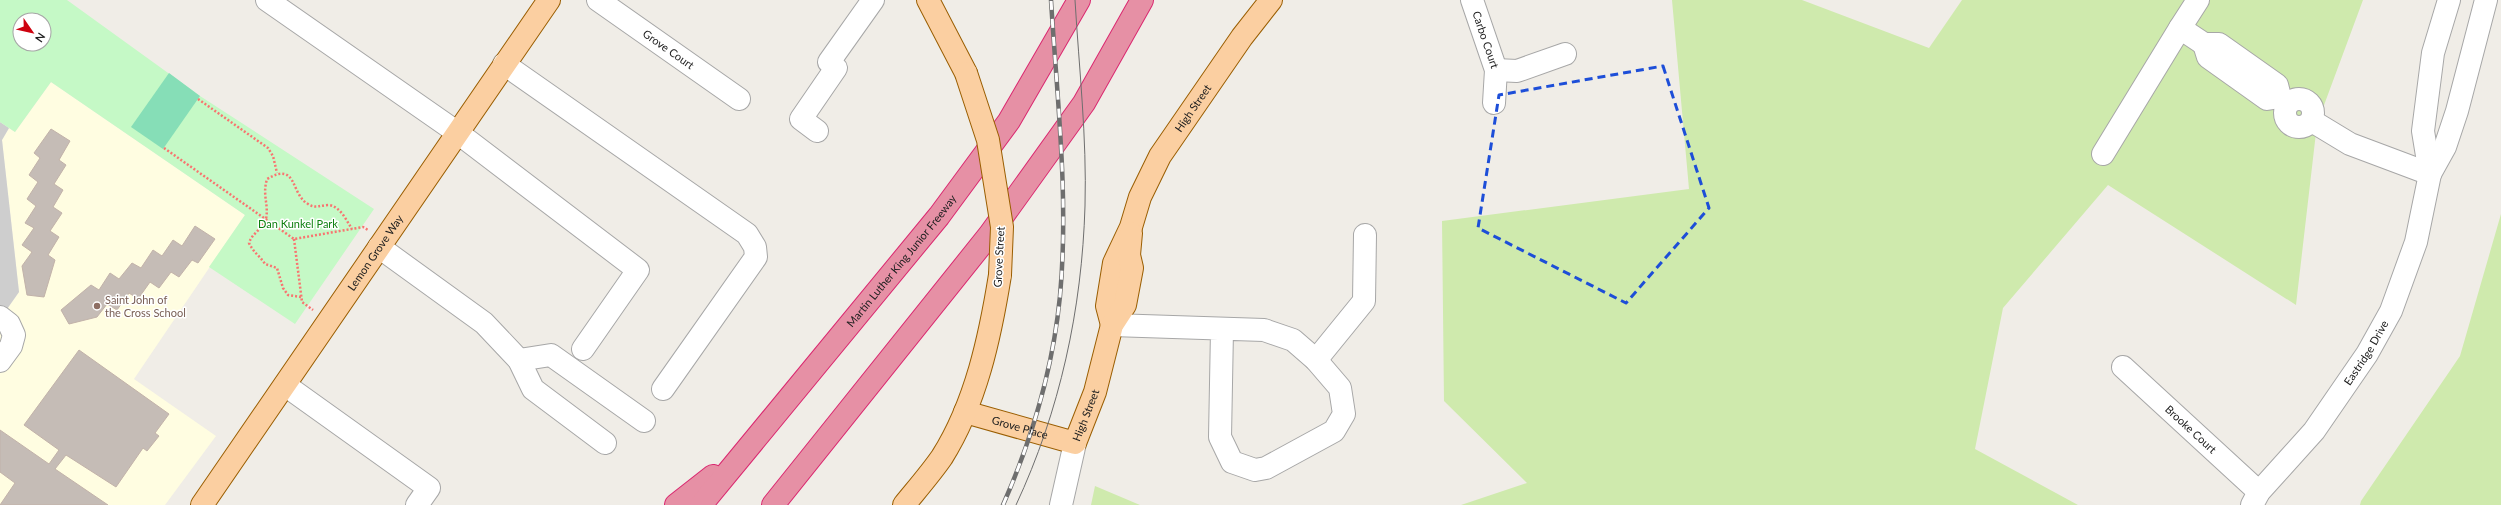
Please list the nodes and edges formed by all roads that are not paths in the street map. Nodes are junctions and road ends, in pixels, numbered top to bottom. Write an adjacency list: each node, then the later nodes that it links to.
1 (267, 0): 20 (street)
2 (549, 0): 15 (main road, Lemon Grove Way)
3 (598, 0): 17 (street, Grove Court)
4 (873, 0): 19 (street)
5 (928, 0): 35 (main road, Grove Street, bridge)
6 (1079, 0): 39 (highway, Martin Luther King Junior Freeway)
7 (1142, 0): 45 (highway)
8 (1271, 0): 26 (main road, High Street)
9 (1472, 0): 16 (street, Carbo Court)
10 (2198, 0): 13 (street)
11 (2449, 0): 22 (street, Eastridge Drive)
12 (2486, 0): 22 (street, Eastridge Drive)
13 (2180, 28): 21 (street); 22 (street)
14 (1565, 54): 16 (street)
15 (504, 64): 20 (main road, Lemon Grove Way); 34 (street)
16 (1496, 70): 18 (street, Carbo Court)
17 (739, 99)
18 (1494, 103)
19 (817, 131)
20 (458, 133): 24 (main road, Lemon Grove Way); 28 (street)
21 (2103, 154)
22 (2430, 174): 40 (street, Eastridge Drive)
23 (1365, 235): 30 (street)
24 (382, 244): 29 (street); 33 (main road, Lemon Grove Way)
25 (0, 317): 31 (street)
26 (1112, 325): 27 (street); 38 (main road, High Street)
27 (1222, 330): 30 (street); 30 (street)
28 (583, 349)
29 (519, 360): 36 (street); 37 (street)
30 (1316, 360)
31 (0, 361)
32 (2123, 367): 40 (street, Brooke Court)
33 (285, 386): 41 (main road, Lemon Grove Way); 42 (street)
34 (663, 390)
35 (965, 412): 38 (main road, Grove Place); 46 (main road, Grove Street)
36 (644, 421)
37 (606, 443)
38 (1075, 443): 47 (street, High Street)
39 (752, 445): 43 (highway); 44 (highway, Martin Luther King Junior Freeway)
40 (2256, 499)
41 (202, 505)
42 (417, 505)
43 (676, 505)
44 (701, 505)
45 (773, 505)
46 (904, 505)
47 (1061, 505)

